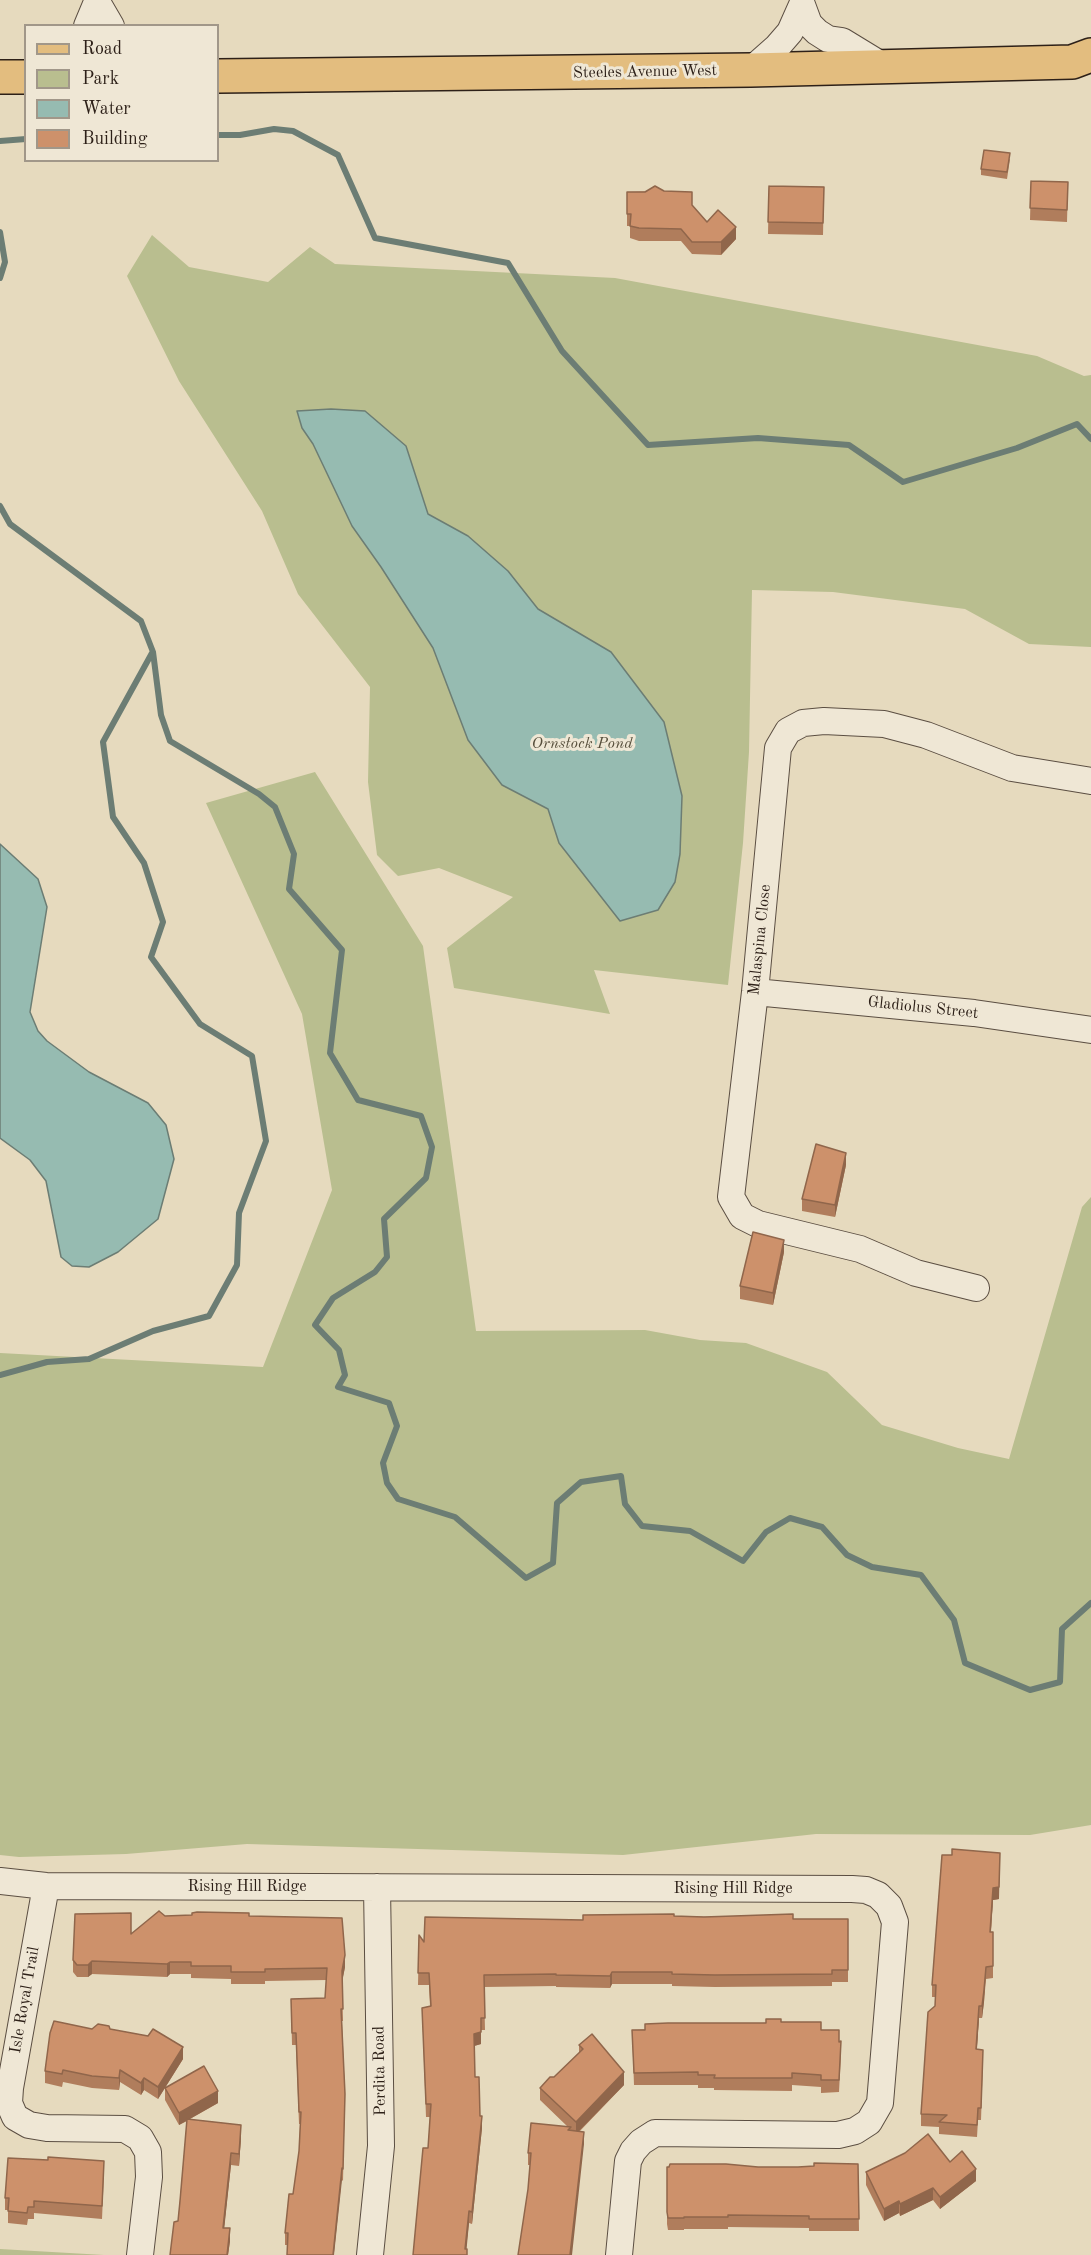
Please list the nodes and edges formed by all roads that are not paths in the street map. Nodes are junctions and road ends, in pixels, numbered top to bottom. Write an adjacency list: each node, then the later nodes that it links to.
1 (96, 1): 2 (street); 3 (street)
2 (88, 24)
3 (110, 24)
4 (1085, 63): 5 (main road, Steeles Avenue West)
5 (883, 66): 6 (main road, Steeles Avenue West); 6 (street)
6 (751, 70): 7 (main road, Steeles Avenue West)
7 (219, 76)
8 (0, 77): 9 (main road)
9 (24, 77)
10 (1091, 781): 11 (street, Malaspina Close)
11 (755, 992): 12 (street, Gladiolus Street); 13 (street, Malaspina Close)
12 (1091, 1030)
13 (976, 1288)
14 (0, 1881): 15 (street, Rising Hill Ridge)
15 (46, 1886): 16 (street, Rising Hill Ridge); 17 (street, Isle Royal Trail)
16 (377, 1887): 18 (street, Perdita Road); 19 (street, Rising Hill Ridge)
17 (140, 2255)
18 (370, 2255)
19 (619, 2255)

